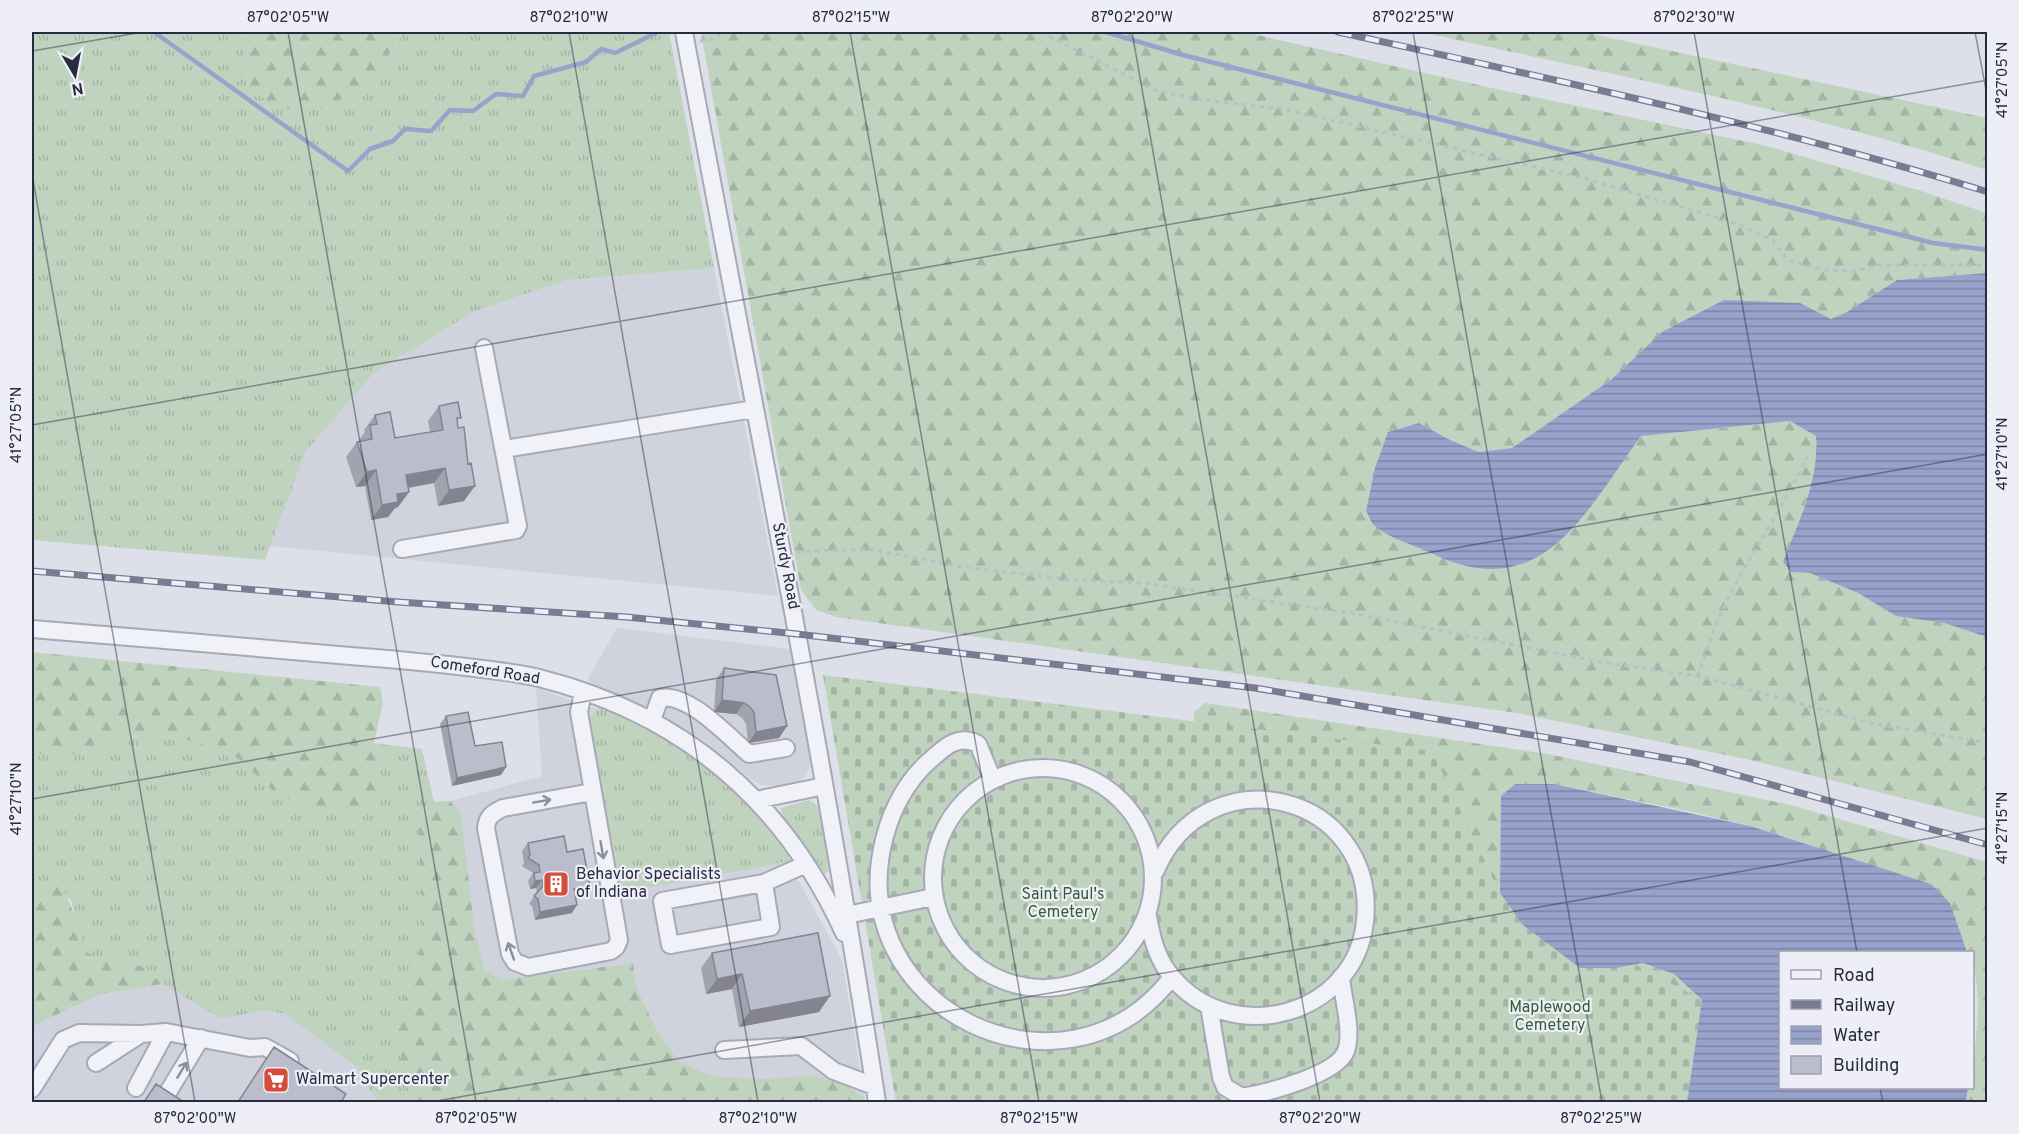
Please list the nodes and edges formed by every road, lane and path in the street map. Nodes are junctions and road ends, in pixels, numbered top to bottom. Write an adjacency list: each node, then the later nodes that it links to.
1 (724, 32): 3 (path)
2 (1041, 32): 4 (path)
3 (685, 37): 6 (street, Sturdy Road)
4 (1988, 265)
5 (484, 348): 7 (street)
6 (754, 409): 7 (street); 10 (street, Sturdy Road)
7 (504, 449): 9 (street)
8 (1807, 457): 12 (path)
9 (402, 549)
10 (783, 554): 12 (path); 18 (street, Sturdy Road)
11 (32, 629): 13 (street, Comeford Road)
12 (1698, 676): 15 (path)
13 (584, 692): 14 (street, Comeford Road); 19 (street)
14 (652, 720): 16 (street); 20 (street, Comeford Road)
15 (1988, 743)
16 (786, 748)
17 (993, 780): 22 (street); 24 (street); 25 (street)
18 (824, 786): 20 (street); 26 (street, Sturdy Road)
19 (592, 792): 19 (street, one-way to 19)
20 (756, 800): 21 (street, Comeford Road)
21 (806, 864): 23 (street); 28 (street, Comeford Road)
22 (1154, 874): 27 (street); 30 (street)
23 (764, 883): 23 (street)
24 (933, 897): 25 (street); 27 (street)
25 (882, 908): 26 (street); 29 (street)
26 (847, 915): 28 (street, Sturdy Road)
27 (1148, 916): 29 (street)
28 (855, 956): 40 (street, Sturdy Road)
29 (1172, 977): 31 (street)
30 (1341, 977): 31 (street); 31 (street)
31 (1209, 1006)
32 (165, 1032): 33 (street); 34 (street); 38 (street)
33 (141, 1034): 36 (street); 39 (street)
34 (201, 1038): 37 (street); 41 (street, one-way to 34)
35 (724, 1050): 40 (street)
36 (96, 1063)
37 (308, 1073)
38 (136, 1088)
39 (32, 1089)
40 (875, 1094)
41 (162, 1102)

